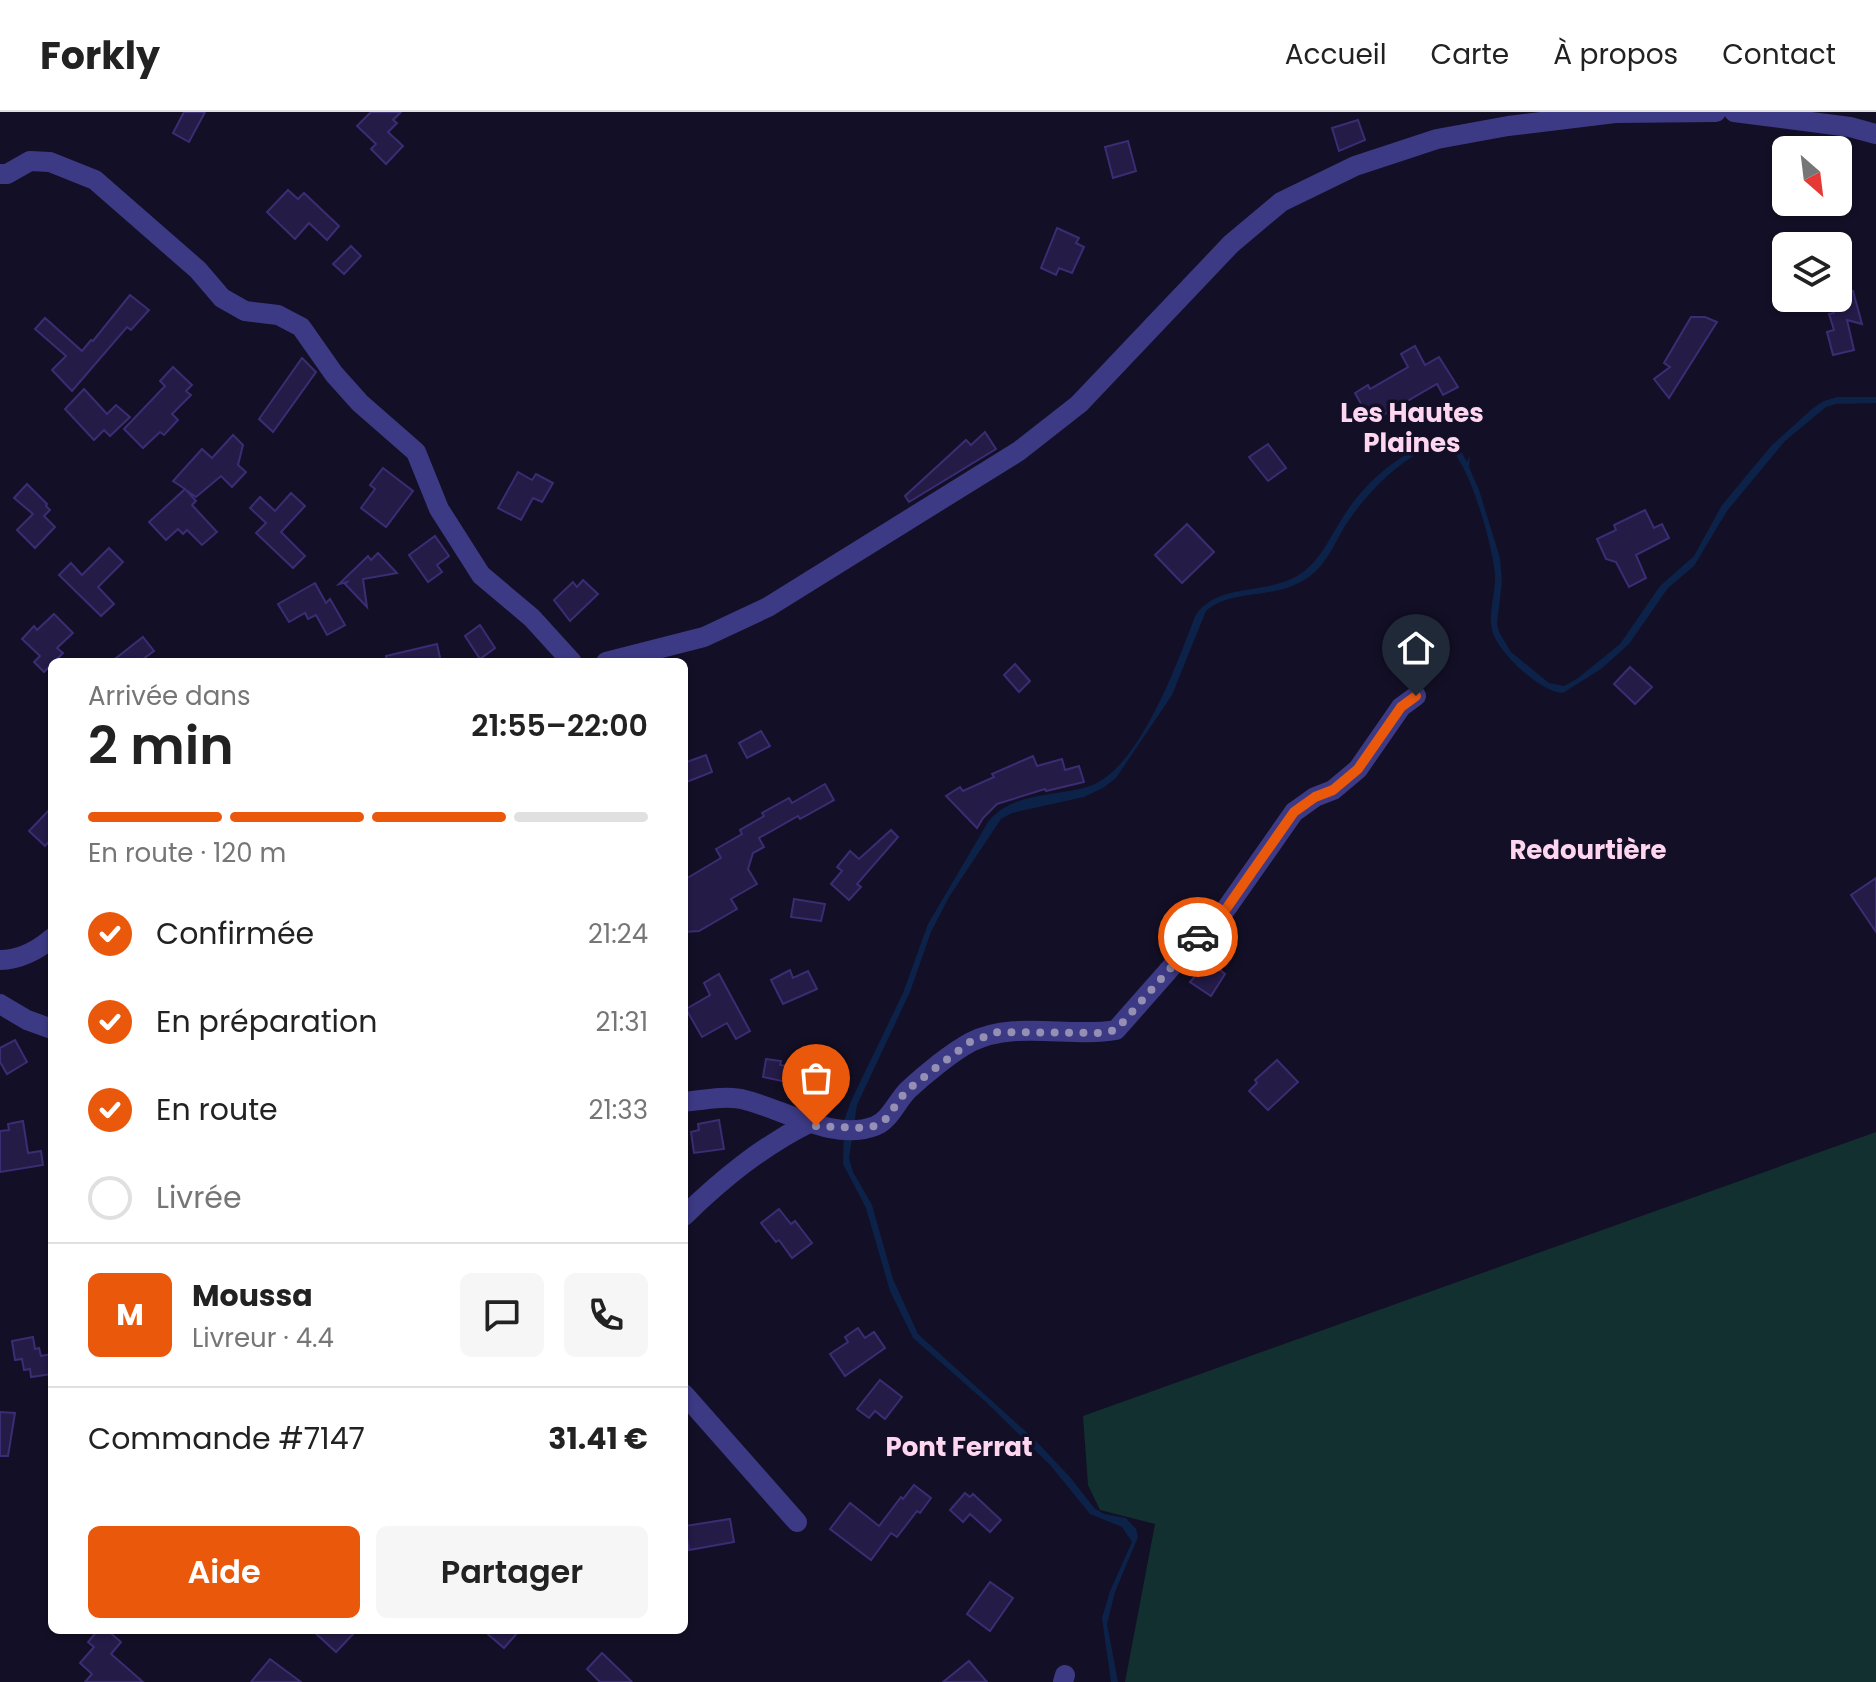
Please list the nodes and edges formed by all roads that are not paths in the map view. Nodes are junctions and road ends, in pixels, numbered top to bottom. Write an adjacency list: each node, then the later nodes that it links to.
1 (1716, 112): 6 (street)
2 (1734, 112): 3 (street)
3 (1876, 134)
4 (0, 174): 5 (street)
5 (568, 658)
6 (622, 658)
7 (1416, 696): 13 (street)
8 (48, 941): 9 (street)
9 (0, 960)
10 (0, 1004): 11 (street)
11 (48, 1028)
12 (688, 1102): 13 (street)
13 (809, 1123): 14 (street)
14 (688, 1212)
15 (688, 1399): 16 (street)
16 (797, 1522)

